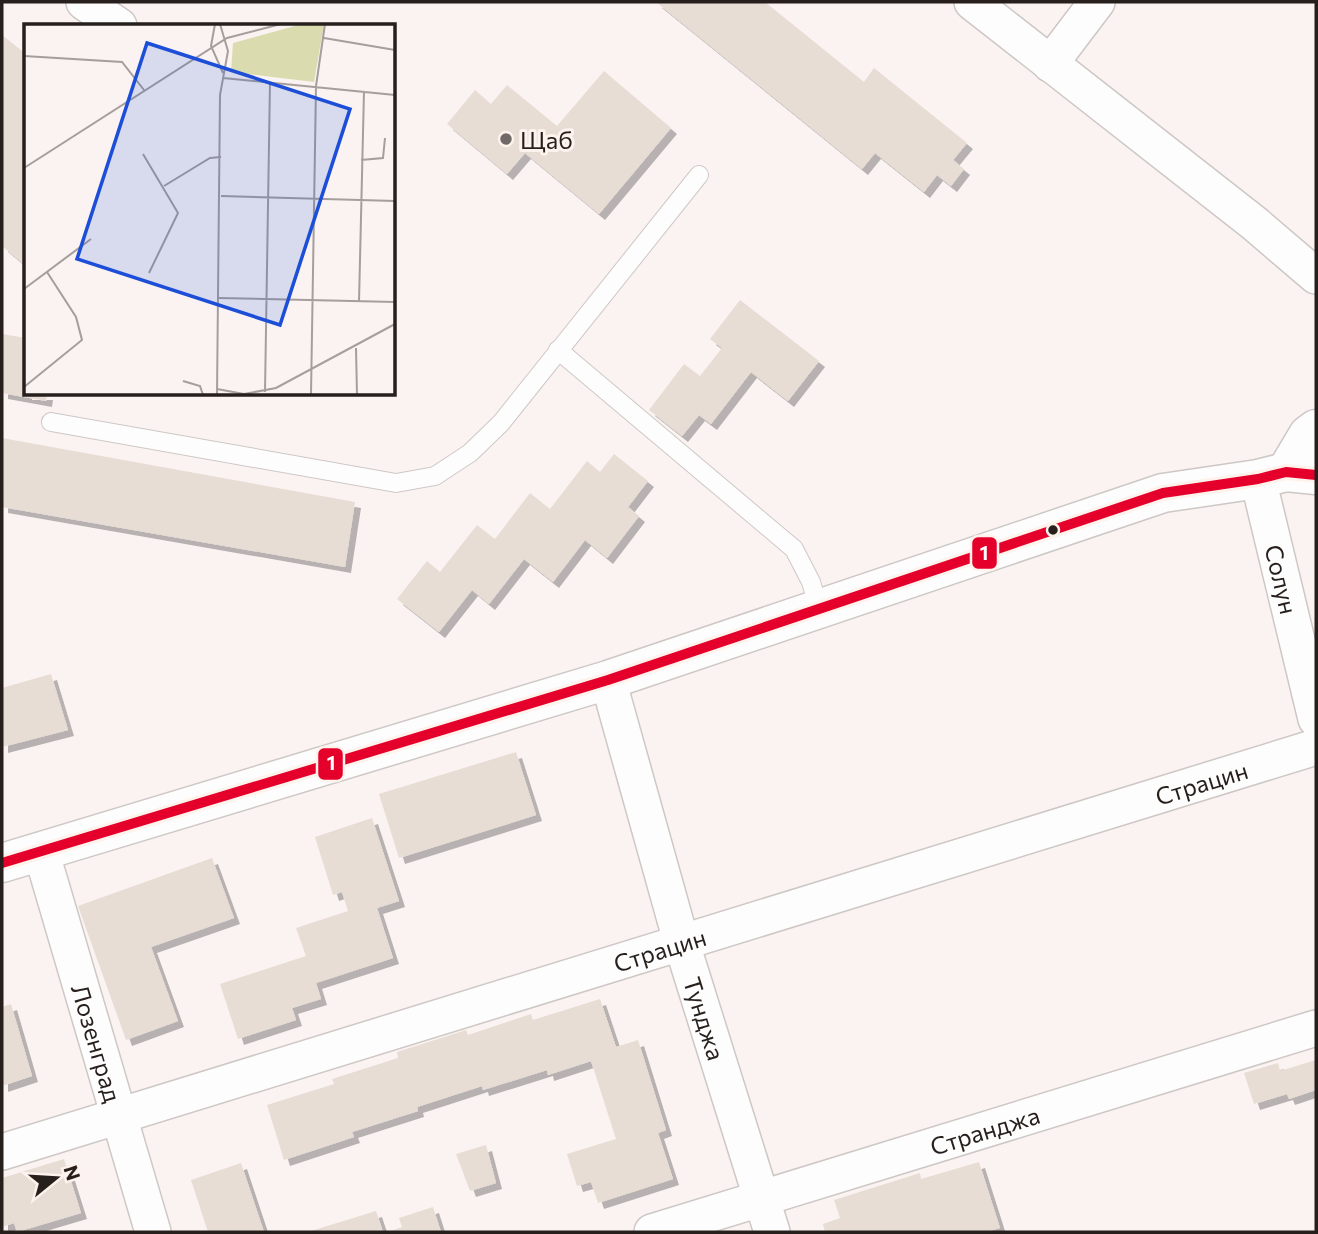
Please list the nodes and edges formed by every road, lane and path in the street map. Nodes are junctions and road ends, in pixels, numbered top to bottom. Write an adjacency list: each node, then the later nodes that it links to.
1 (85, 2): 4 (street)
2 (972, 2): 5 (street)
3 (1097, 2): 5 (street)
4 (116, 24)
5 (1050, 64): 7 (street)
6 (699, 175): 8 (lane)
7 (1316, 276)
8 (558, 350): 9 (lane); 12 (lane)
9 (51, 422)
10 (1316, 429): 11 (street)
11 (1287, 476): 12 (street); 14 (street, Солун)
12 (819, 609): 13 (street)
13 (608, 680): 16 (street); 18 (street, Тунджа)
14 (1316, 719)
15 (1316, 747): 18 (street, Страцин)
16 (41, 851): 17 (street); 20 (street, Лозенград)
17 (2, 863)
18 (681, 941): 20 (street, Страцин); 22 (street, Тунджа)
19 (1316, 1028): 22 (street, Странджа)
20 (119, 1116): 21 (street, Страцин); 23 (street, Лозенград)
21 (2, 1152)
22 (762, 1199): 24 (street, Странджа); 25 (street, Тунджа)
23 (153, 1232)
24 (652, 1232)
25 (772, 1232)

